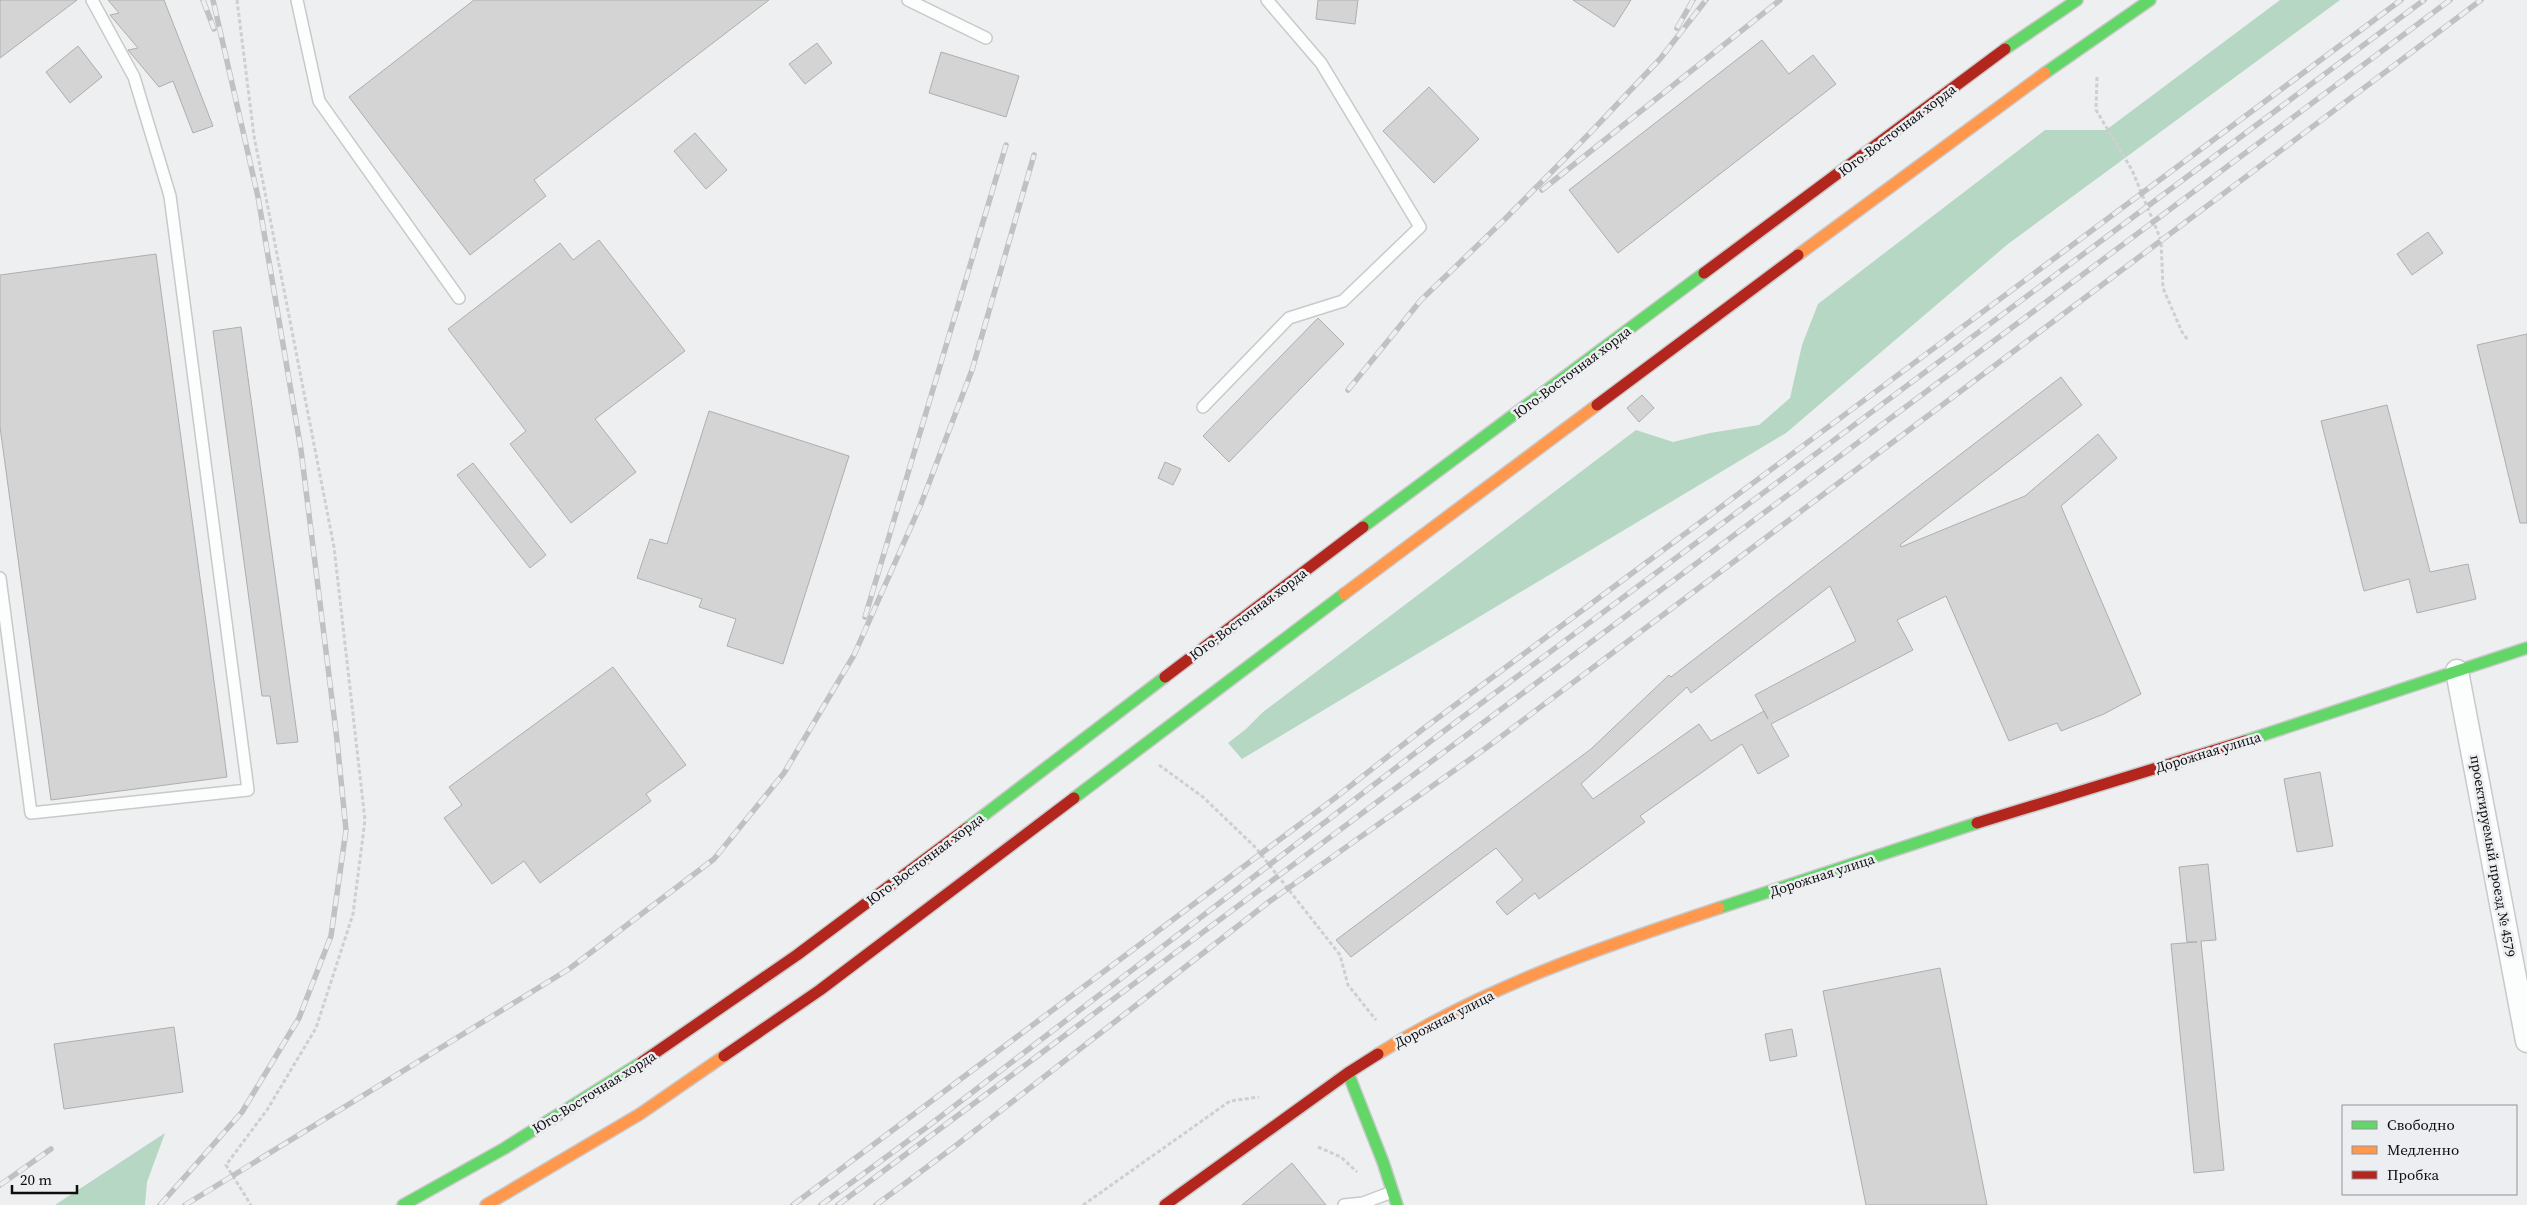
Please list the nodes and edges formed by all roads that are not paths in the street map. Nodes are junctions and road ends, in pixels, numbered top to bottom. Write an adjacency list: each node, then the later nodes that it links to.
1 (92, 0): 10 (lane)
2 (297, 0): 8 (lane)
3 (908, 0): 7 (lane)
4 (1267, 0): 9 (lane)
5 (2077, 0): 16 (main road, Юго-Восточная хорда)
6 (2150, 0): 17 (main road)
7 (986, 38)
8 (459, 298)
9 (1203, 406)
10 (0, 578)
11 (2527, 648): 12 (main road, Дорожная улица)
12 (2457, 671): 13 (street, проектируемый проезд № 4579); 14 (main road, Дорожная улица)
13 (2527, 1042)
14 (1348, 1073): 15 (main road); 18 (main road, Дорожная улица)
15 (1392, 1192): 19 (lane); 20 (main road)
16 (403, 1205)
17 (486, 1205)
18 (1165, 1205)
19 (1344, 1205)
20 (1397, 1205)

